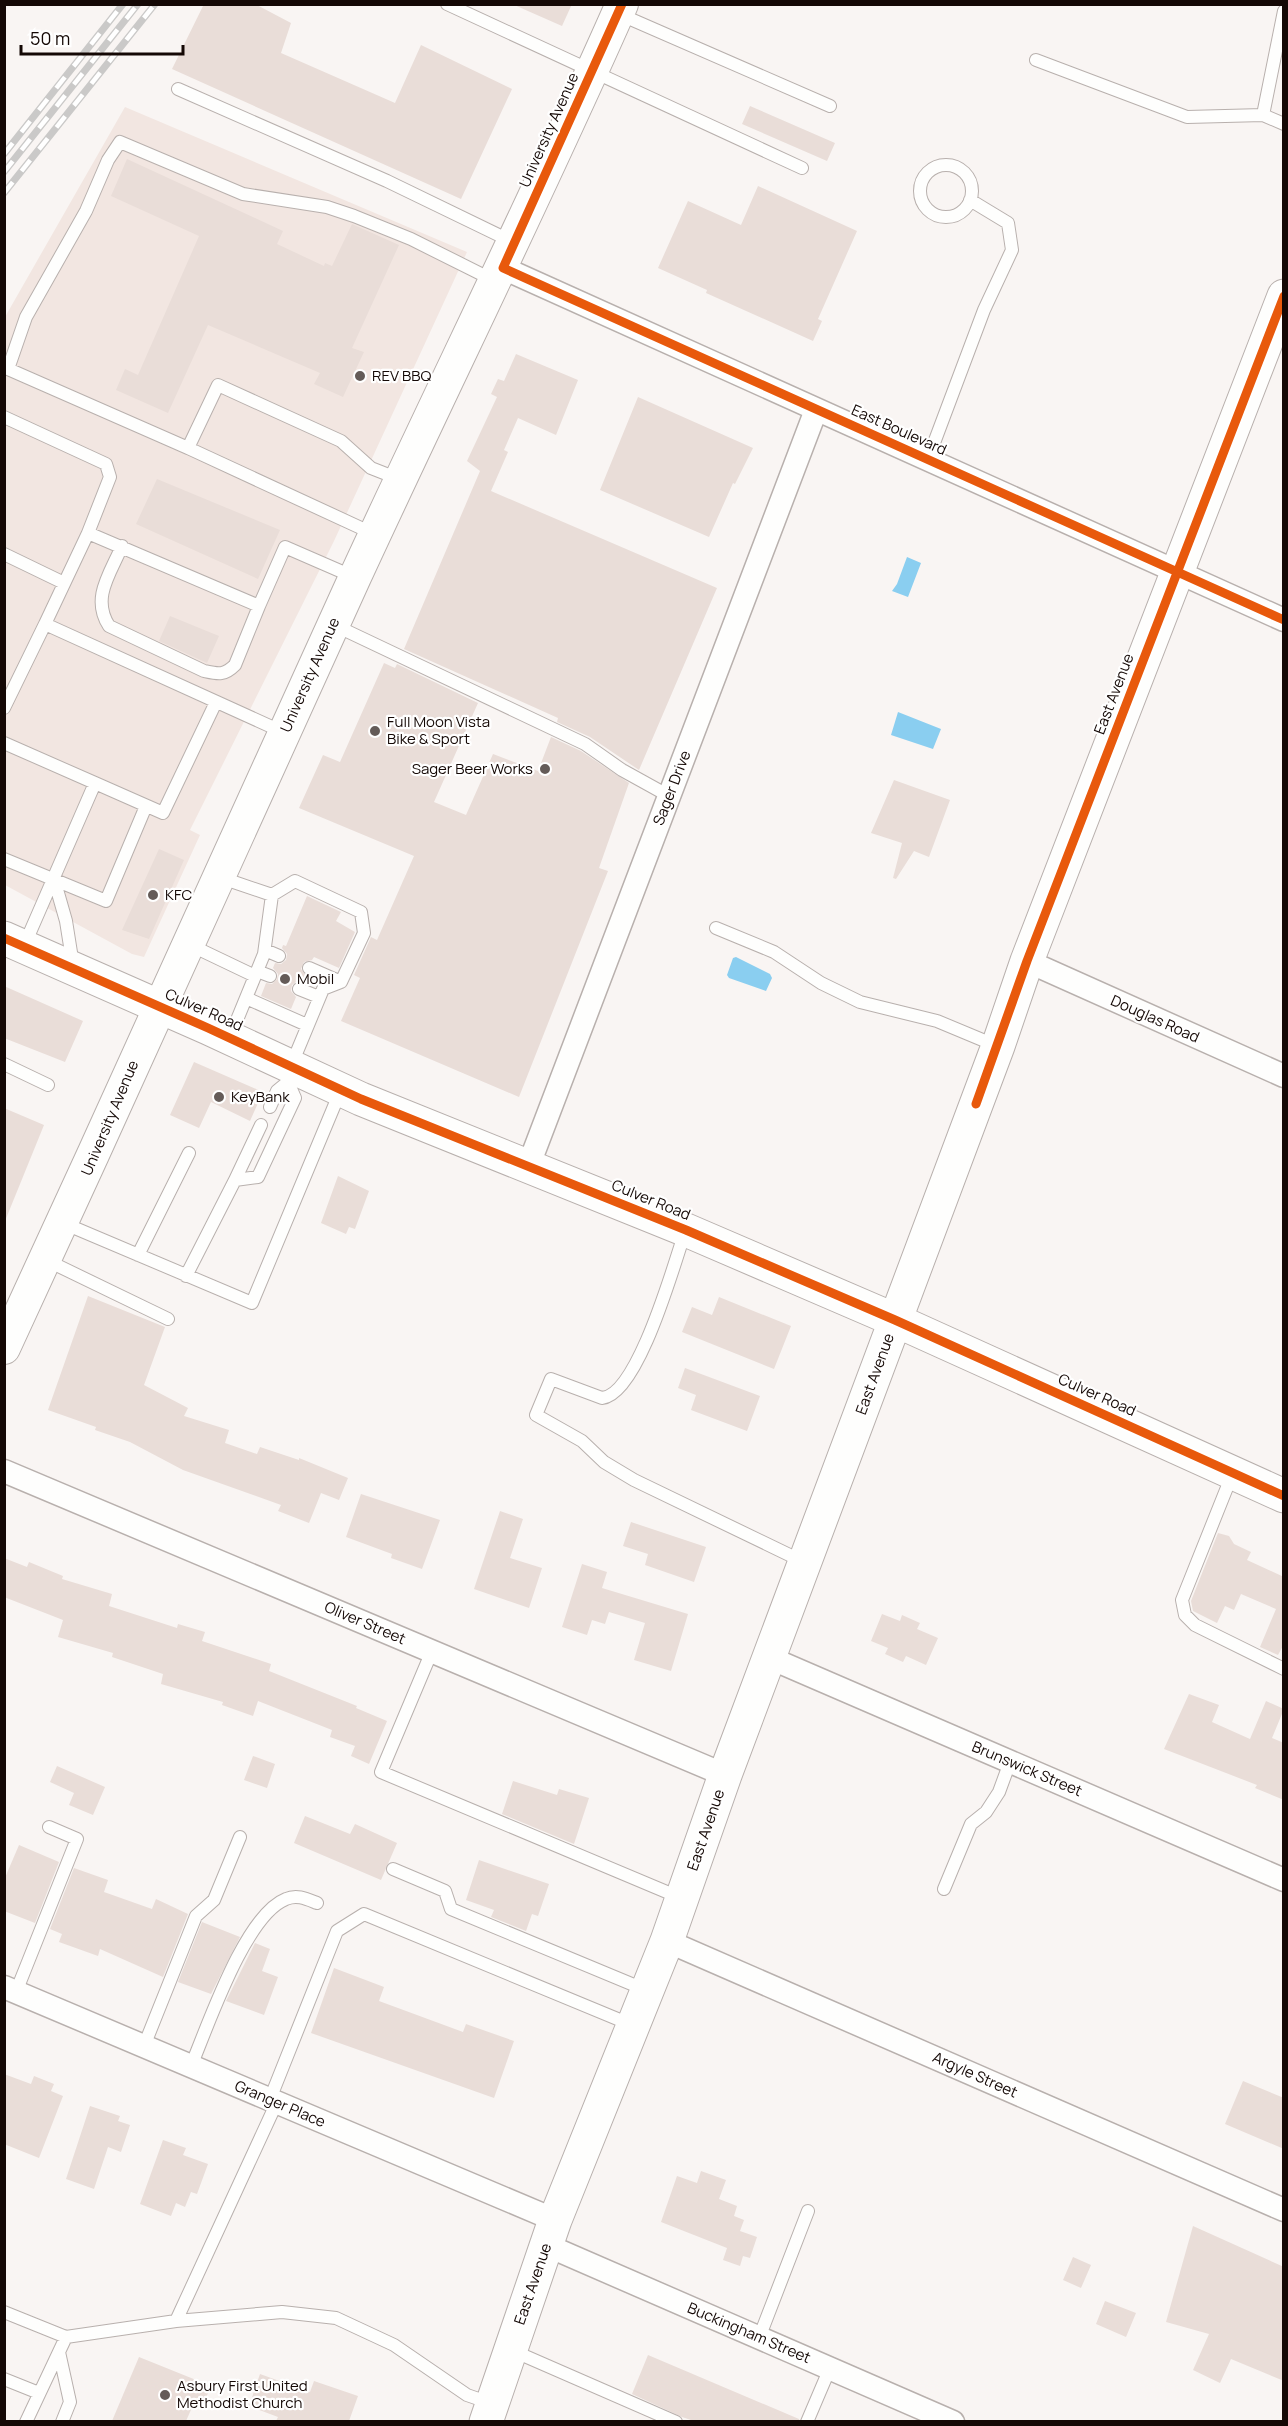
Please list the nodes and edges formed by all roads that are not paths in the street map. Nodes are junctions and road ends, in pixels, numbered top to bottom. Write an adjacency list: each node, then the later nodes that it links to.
1 (447, 4): 5 (lane)
2 (620, 9): 5 (main road, University Avenue); 7 (lane)
3 (1284, 11): 8 (lane)
4 (1036, 60): 8 (lane)
5 (592, 71): 10 (lane); 12 (main road, University Avenue)
6 (178, 89): 12 (lane)
7 (830, 106)
8 (1263, 115): 9 (lane)
9 (1284, 124)
10 (802, 168)
11 (970, 200): 11 (lane); 17 (lane)
12 (504, 264): 14 (street, East Boulevard); 16 (lane); 18 (main road, University Avenue)
13 (1284, 296): 23 (main road, East Avenue)
14 (816, 410): 17 (street, East Boulevard); 35 (street, Sager Drive)
15 (4, 417): 19 (lane)
16 (188, 448): 18 (lane); 20 (lane)
17 (928, 459): 23 (street, East Boulevard)
18 (400, 480): 20 (main road, University Avenue)
19 (88, 532): 21 (lane); 25 (lane)
20 (375, 535): 24 (main road, University Avenue)
21 (122, 546): 26 (lane); 26 (lane)
22 (4, 554): 25 (lane)
23 (1178, 571): 27 (street, East Boulevard); 46 (main road, East Avenue)
24 (355, 578): 26 (lane); 29 (main road, University Avenue)
25 (64, 583): 28 (lane)
26 (259, 606)
27 (1284, 620)
28 (45, 624): 30 (lane); 31 (lane)
29 (333, 625): 32 (main road, University Avenue); 35 (lane)
30 (216, 702): 32 (lane); 36 (lane)
31 (4, 708)
32 (284, 733): 38 (main road, University Avenue)
33 (4, 743): 34 (lane)
34 (95, 783): 36 (lane); 39 (lane)
35 (669, 796): 67 (street, Sager Drive)
36 (146, 806): 39 (lane)
37 (4, 859): 39 (lane)
38 (218, 877): 40 (lane); 43 (main road, University Avenue)
39 (54, 879): 42 (lane); 47 (lane)
40 (272, 895): 44 (lane); 51 (lane)
41 (716, 928): 58 (lane)
42 (14, 942): 47 (main road, Culver Road)
43 (187, 944): 49 (lane); 55 (main road, University Avenue)
44 (265, 950): 45 (lane); 49 (lane)
45 (279, 956)
46 (1027, 962): 58 (main road, East Avenue); 61 (street, Douglas Road)
47 (74, 968): 55 (main road, Culver Road)
48 (309, 968): 51 (lane)
49 (256, 973): 50 (lane); 53 (lane)
50 (270, 976)
51 (341, 982): 54 (lane)
52 (299, 989): 54 (lane)
53 (246, 998): 56 (lane); 57 (lane)
54 (319, 998): 56 (lane)
55 (158, 1006): 57 (main road, Culver Road); 69 (main road, University Avenue)
56 (307, 1025): 60 (lane)
57 (230, 1038): 60 (main road, Culver Road)
58 (998, 1046): 75 (main road, East Avenue)
59 (4, 1064): 62 (lane)
60 (289, 1074): 63 (main road, Culver Road); 64 (lane); 68 (lane)
61 (1284, 1076)
62 (48, 1085)
63 (341, 1090): 67 (main road, Culver Road); 73 (lane)
64 (270, 1107)
65 (261, 1125): 68 (lane)
66 (189, 1153): 71 (lane)
67 (528, 1167): 70 (main road, Culver Road)
68 (235, 1180): 73 (lane)
69 (63, 1223): 71 (lane); 72 (main road, University Avenue)
70 (686, 1230): 75 (main road, Culver Road); 80 (lane)
71 (138, 1255): 73 (lane)
72 (46, 1260): 74 (lane); 76 (main road, University Avenue)
73 (186, 1275)
74 (168, 1319)
75 (895, 1320): 78 (main road, Culver Road); 80 (main road, East Avenue)
76 (4, 1348)
77 (4, 1470): 81 (street, Oliver Street)
78 (1233, 1473): 79 (main road, Culver Road); 83 (lane)
79 (1284, 1496)
80 (806, 1562): 82 (main road, East Avenue)
81 (432, 1652): 85 (street, Oliver Street); 91 (lane)
82 (770, 1658): 84 (street, Brunswick Street); 85 (main road, East Avenue)
83 (1284, 1669)
84 (1010, 1762): 89 (street, Brunswick Street); 90 (lane)
85 (725, 1775): 91 (main road, East Avenue)
86 (49, 1827): 94 (lane)
87 (240, 1838): 97 (lane)
88 (393, 1869): 95 (lane)
89 (1284, 1880)
90 (944, 1889)
91 (682, 1898): 93 (main road, East Avenue)
92 (317, 1903): 98 (lane)
93 (667, 1941): 95 (main road, East Avenue); 100 (street, Argyle Street)
94 (10, 1990): 97 (street, Granger Place)
95 (647, 1990): 96 (main road, East Avenue)
96 (633, 2025): 99 (lane); 102 (main road, East Avenue)
97 (144, 2046): 98 (street, Granger Place)
98 (191, 2066): 99 (street, Granger Place)
99 (273, 2101): 102 (street, Granger Place); 104 (lane)
100 (1284, 2210)
101 (808, 2211): 106 (lane)
102 (551, 2233): 106 (street, Buckingham Street); 107 (main road, East Avenue)
103 (4, 2313): 105 (lane)
104 (176, 2321): 105 (lane); 112 (lane)
105 (66, 2337): 108 (lane)
106 (759, 2338): 109 (street, Buckingham Street)
107 (510, 2350): 112 (main road, East Avenue); 115 (lane)
108 (59, 2352): 111 (lane); 114 (lane)
109 (830, 2368): 116 (lane); 117 (street, Buckingham Street)
110 (4, 2379): 111 (lane)
111 (39, 2393): 113 (lane)
112 (489, 2412)
113 (26, 2421)
114 (62, 2421)
115 (676, 2421)
116 (807, 2421)
117 (953, 2421)

